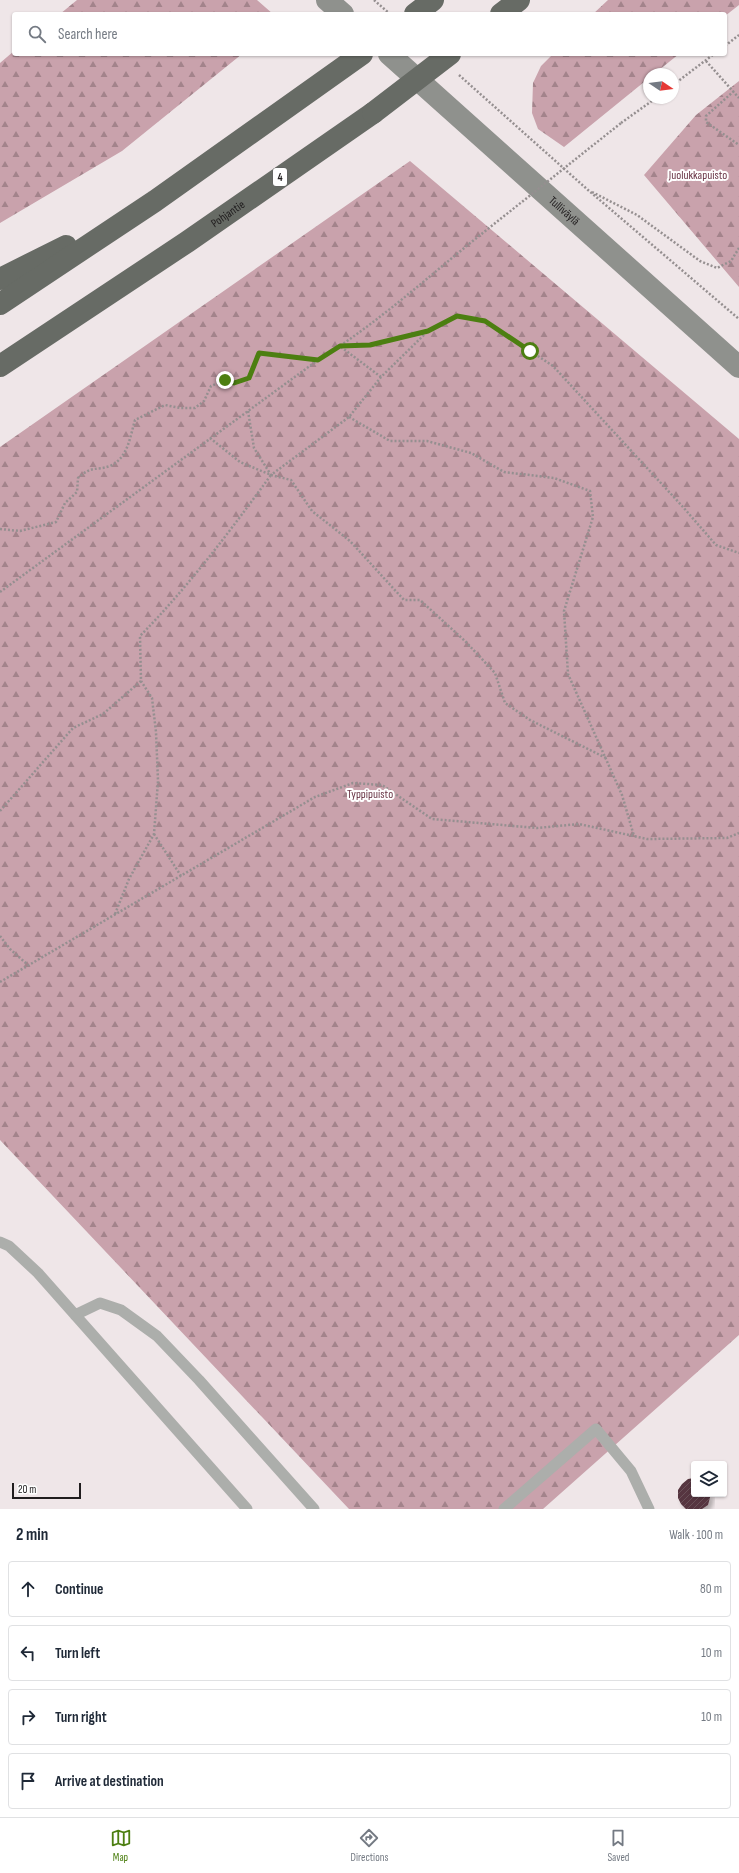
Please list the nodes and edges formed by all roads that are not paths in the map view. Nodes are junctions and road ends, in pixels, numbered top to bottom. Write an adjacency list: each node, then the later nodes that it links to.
1 (327, 0): 4 (main road)
2 (433, 0): 5 (highway)
3 (519, 0): 6 (highway)
4 (341, 12)
5 (418, 12)
6 (504, 12)
7 (359, 56): 10 (highway)
8 (391, 56): 15 (main road, Tulliväylä)
9 (447, 56): 11 (highway, Pohjantie / 4, bridge)
10 (155, 201): 12 (highway); 13 (highway)
11 (187, 242): 14 (highway, Pohjantie / 4); 16 (highway)
12 (0, 279)
13 (0, 304)
14 (0, 366)
15 (739, 367)
16 (0, 381)
17 (0, 1242): 18 (lane)
18 (75, 1315): 19 (lane); 20 (lane)
19 (247, 1509)
20 (314, 1509)
21 (504, 1509): 22 (lane)
22 (649, 1509)

